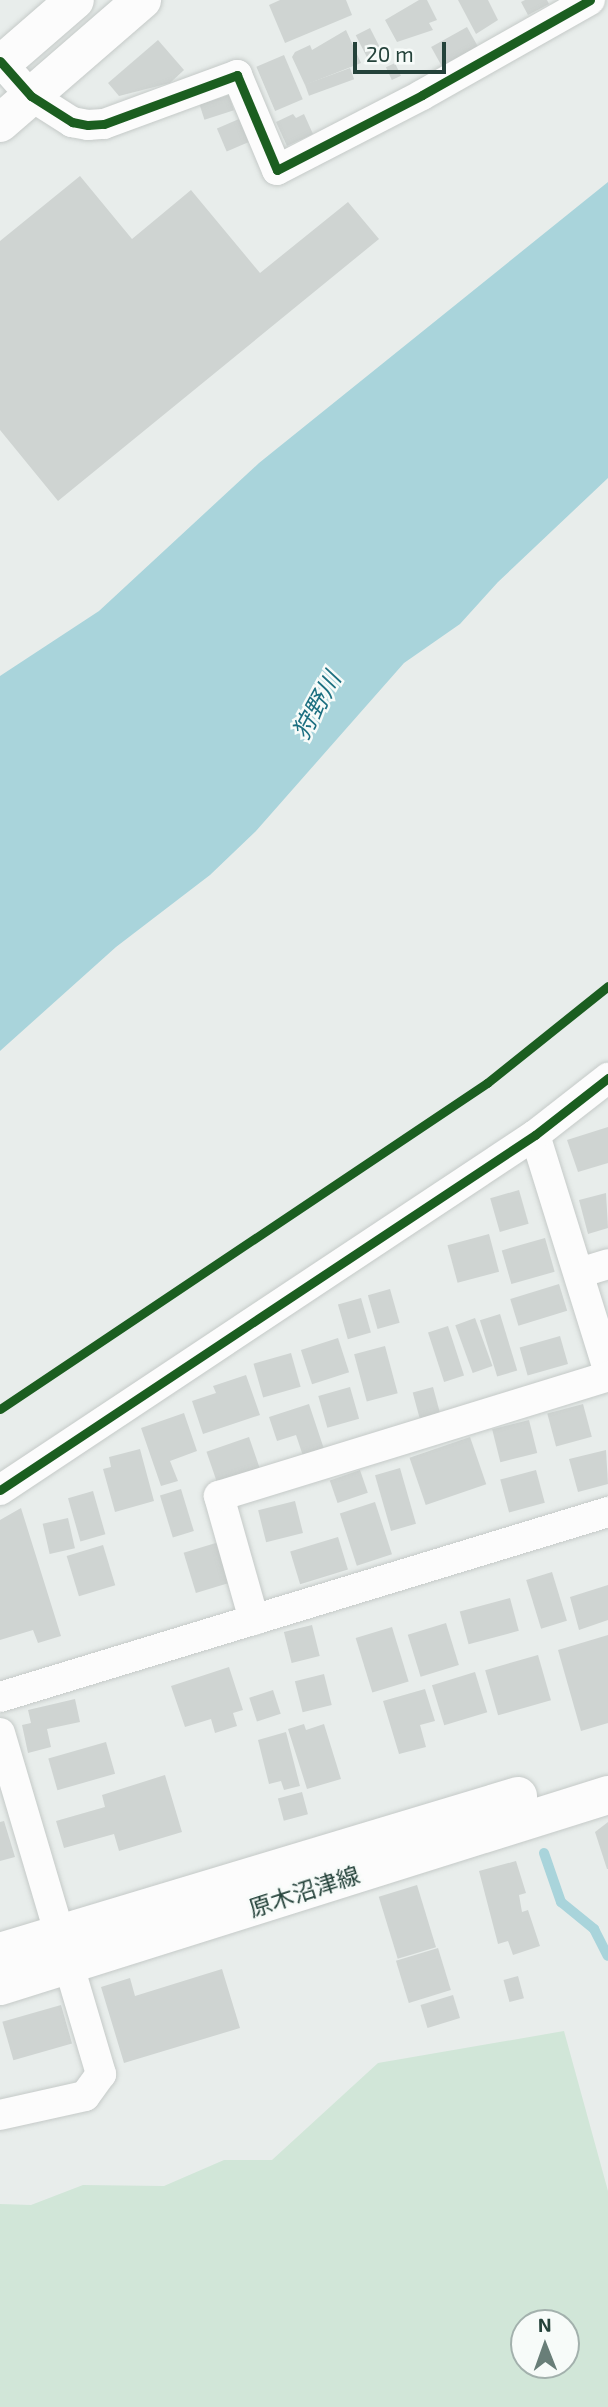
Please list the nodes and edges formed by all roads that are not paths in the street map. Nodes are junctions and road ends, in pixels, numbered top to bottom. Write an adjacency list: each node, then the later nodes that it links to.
1 (75, 0): 4 (main road)
2 (142, 0): 5 (main road)
3 (590, 0): 5 (street)
4 (1, 63): 5 (street)
5 (31, 96): 6 (main road)
6 (0, 123)
7 (608, 1078): 8 (street)
8 (535, 1135): 10 (street); 13 (street)
9 (608, 1264): 10 (street)
10 (579, 1273): 11 (street)
11 (608, 1370)
12 (608, 1376): 15 (street)
13 (0, 1490)
14 (608, 1512): 15 (street)
15 (254, 1620): 16 (street)
16 (0, 1697)
17 (0, 1733): 20 (street)
18 (608, 1769): 20 (main road, 原木沼津線)
19 (608, 1795): 20 (main road, 原木沼津線)
20 (65, 1949): 21 (main road, 原木沼津線); 22 (main road, 原木沼津線); 23 (street)
21 (0, 1952)
22 (0, 1986)
23 (0, 2115)

